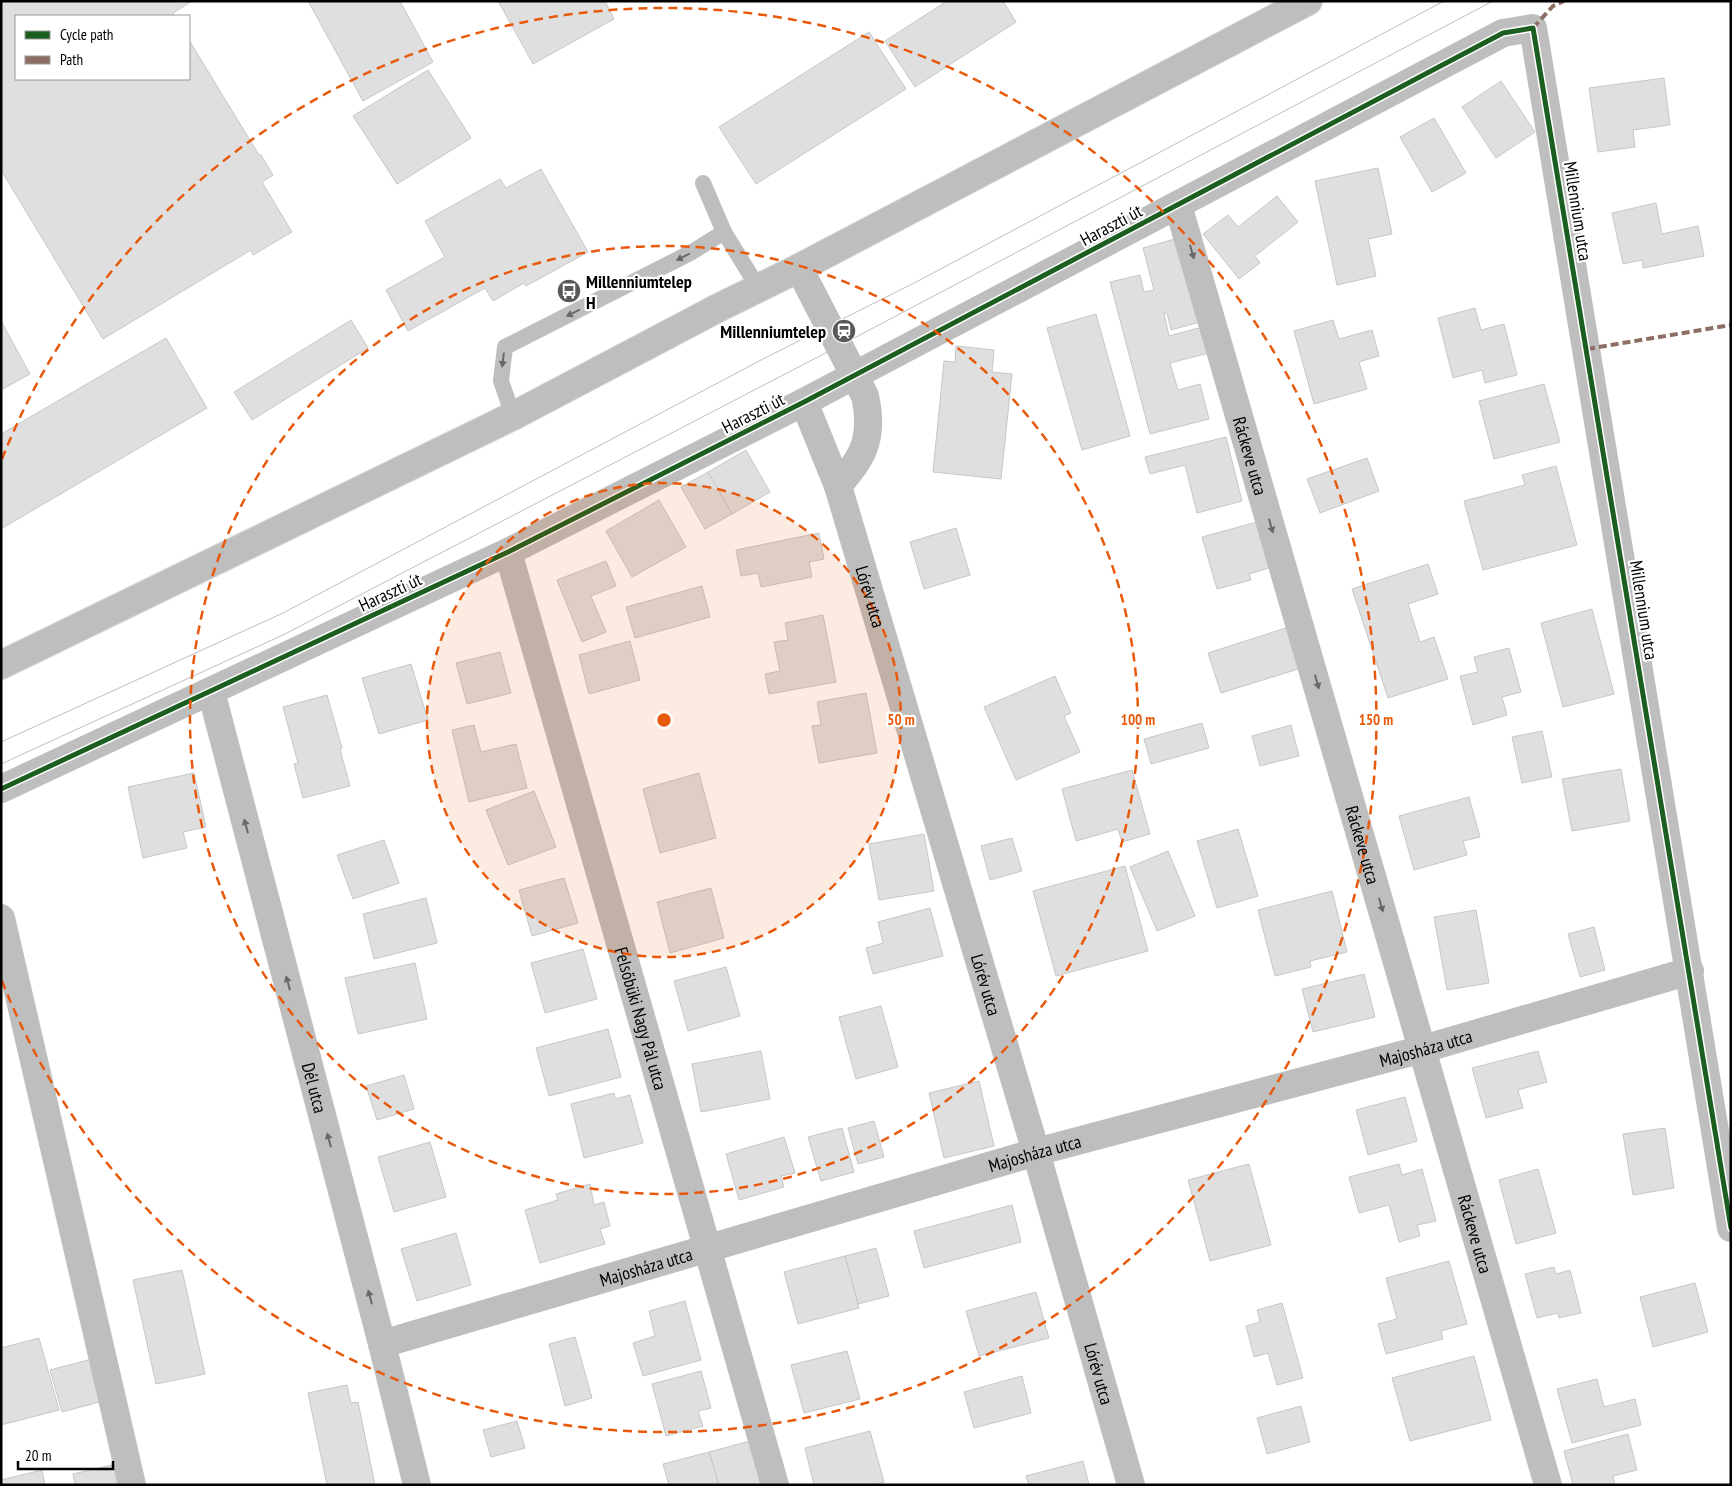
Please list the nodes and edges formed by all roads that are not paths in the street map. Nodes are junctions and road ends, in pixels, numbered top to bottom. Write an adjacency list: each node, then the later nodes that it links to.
1 (1308, 1): 6 (street)
2 (1503, 33): 4 (street, Haraszti út); 17 (street, Millennium utca)
3 (703, 183): 5 (lane)
4 (1178, 205): 8 (street, Haraszti út); 18 (street, Ráckeve utca, one-way to 18)
5 (724, 232): 7 (lane); 10 (lane, one-way to 10)
6 (799, 268): 7 (street); 8 (street)
7 (759, 289): 10 (street)
8 (854, 375): 9 (street, Haraszti út); 11 (street)
9 (804, 402): 11 (street, Lórév utca); 12 (street, Haraszti út)
10 (512, 416): 13 (street)
11 (838, 486): 19 (street, Lórév utca)
12 (508, 552): 14 (street, Haraszti út); 21 (street, Felsőbüki Nagy Pál utca)
13 (1, 666)
14 (211, 691): 15 (street, Haraszti út); 22 (street, Dél utca, one-way to 14)
15 (1, 789)
16 (1, 918): 23 (street)
17 (1690, 971): 18 (street, Majosháza utca); 20 (street, Millennium utca)
18 (1423, 1049): 19 (street, Majosháza utca); 27 (street, Ráckeve utca)
19 (1036, 1152): 21 (street, Majosháza utca); 26 (street, Lórév utca)
20 (1731, 1228)
21 (707, 1249): 22 (street, Majosháza utca); 25 (street, Felsőbüki Nagy Pál utca)
22 (382, 1344): 24 (street, Dél utca)
23 (132, 1485)
24 (417, 1485)
25 (775, 1485)
26 (1132, 1485)
27 (1548, 1485)

